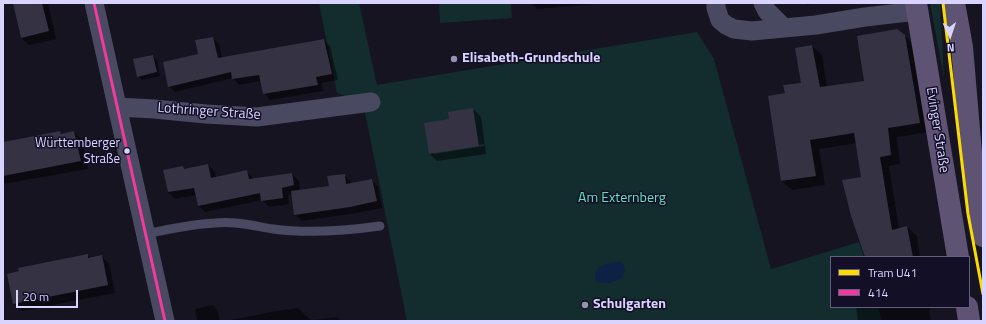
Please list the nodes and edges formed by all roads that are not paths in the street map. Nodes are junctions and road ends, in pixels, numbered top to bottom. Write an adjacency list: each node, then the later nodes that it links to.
1 (94, 3): 8 (street)
2 (716, 3): 6 (street)
3 (763, 3): 6 (street)
4 (954, 3): 11 (main road, Evinger Straße)
5 (916, 7): 6 (street); 12 (main road, Evinger Straße)
6 (784, 28)
7 (371, 102): 8 (street, Lothringer Straße)
8 (118, 107): 10 (street)
9 (380, 226): 10 (lane)
10 (146, 234): 14 (street)
11 (983, 236)
12 (958, 256)
13 (967, 308): 15 (main road)
14 (165, 321)
15 (969, 321)

